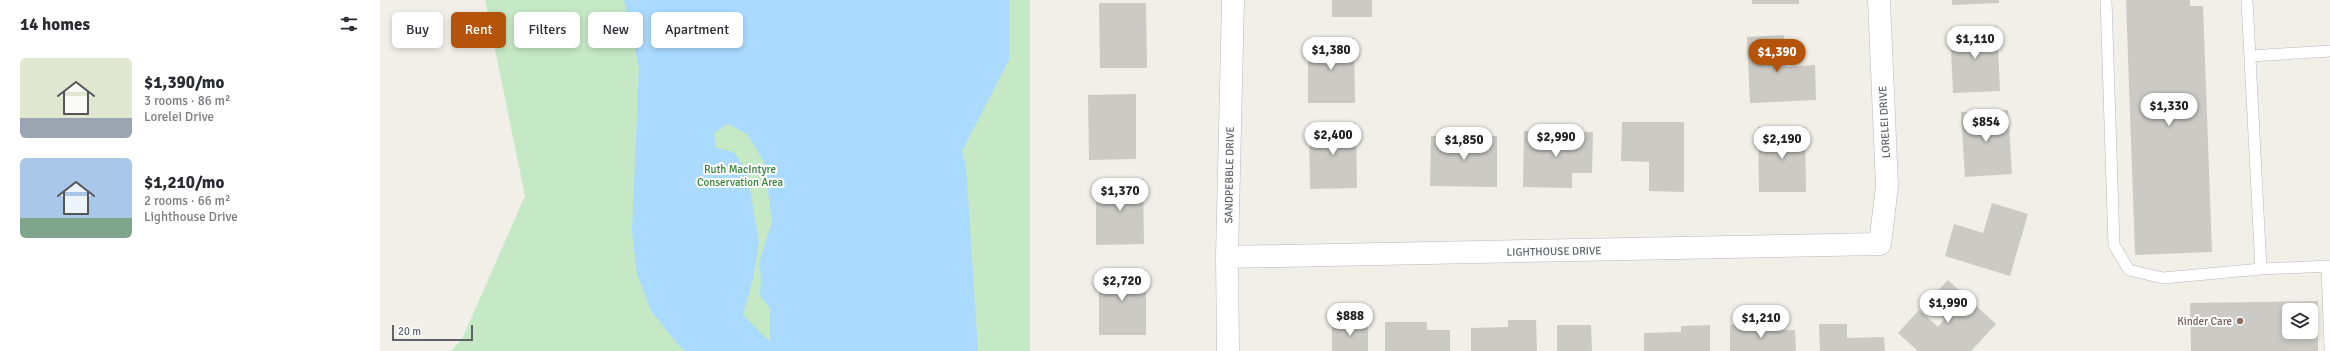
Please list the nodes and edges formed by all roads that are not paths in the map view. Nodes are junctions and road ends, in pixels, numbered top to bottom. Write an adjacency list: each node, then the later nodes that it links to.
1 (1233, 0): 8 (street, SANDPEBBLE DRIVE)
2 (1879, 0): 7 (street, LORELEI DRIVE)
3 (2106, 0): 10 (lane)
4 (2247, 0): 6 (lane)
5 (2330, 51): 6 (lane)
6 (2250, 56): 10 (lane)
7 (1880, 244): 8 (street, LIGHTHOUSE DRIVE)
8 (1227, 257): 12 (street, SANDPEBBLE DRIVE)
9 (2329, 266): 10 (lane); 11 (lane)
10 (2262, 269)
11 (2330, 348)
12 (1228, 351)

